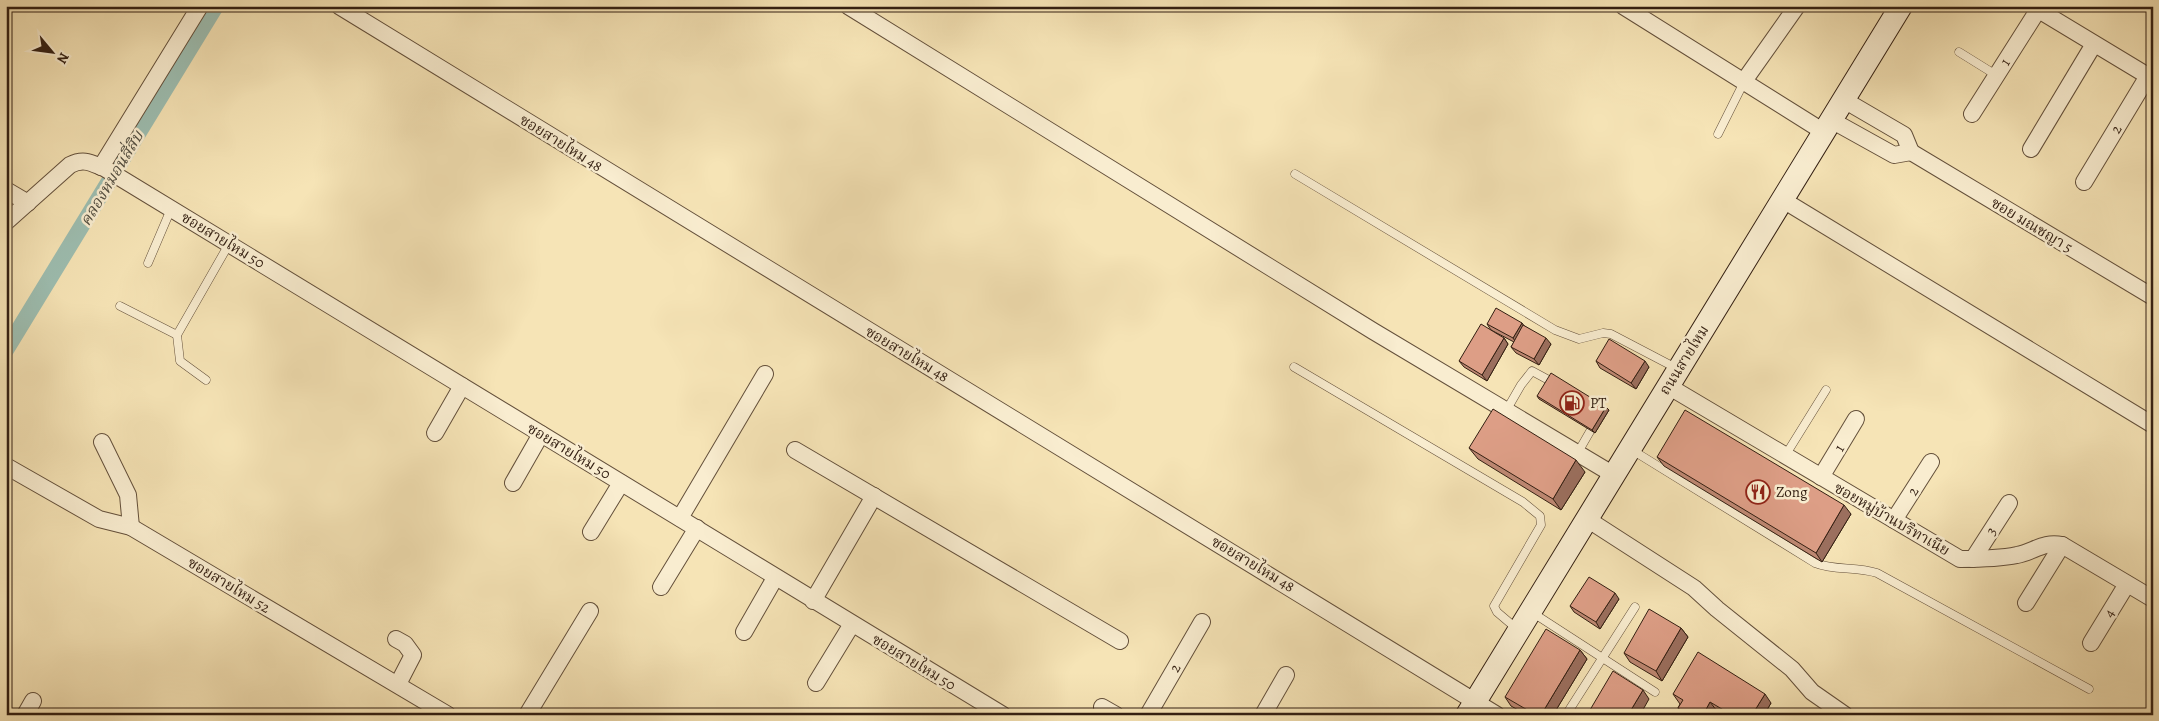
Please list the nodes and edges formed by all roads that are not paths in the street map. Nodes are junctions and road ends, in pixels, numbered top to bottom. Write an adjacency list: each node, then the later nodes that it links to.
1 (200, 6): 19 (street)
2 (339, 6): 89 (street, ซอยสายไหม 48)
3 (848, 6): 39 (street)
4 (1623, 6): 12 (street)
5 (1797, 6): 12 (street)
6 (1901, 6): 13 (main road, ถนนสายไหม)
7 (2035, 8): 8 (street); 10 (street, 1)
8 (2094, 44): 11 (street); 17 (street)
9 (1959, 52): 10 (lane)
10 (1996, 75): 14 (street, 1)
11 (2150, 77): 21 (street, 2)
12 (1744, 82): 15 (street); 16 (lane)
13 (1844, 100): 15 (main road, ถนนสายไหม); 18 (street)
14 (1972, 114)
15 (1828, 126): 18 (street); 23 (main road, ถนนสายไหม)
16 (1718, 134)
17 (2031, 149)
18 (1911, 152): 29 (street, ซอย มณชญา 5)
19 (102, 168): 24 (street, ซอยสายไหม 50); 25 (street, ซอยสายไหม 50)
20 (1295, 174): 34 (lane)
21 (2084, 182)
22 (6, 190): 24 (street)
23 (1782, 200): 34 (main road, ถนนสายไหม); 42 (street)
24 (28, 203): 26 (street)
25 (171, 209): 27 (street, ซอยสายไหม 50); 28 (lane)
26 (6, 222)
27 (229, 244): 31 (lane); 36 (street, ซอยสายไหม 50)
28 (148, 264)
29 (2153, 297)
30 (120, 306): 31 (lane)
31 (177, 335): 35 (lane)
32 (1294, 367): 77 (lane)
33 (764, 374): 58 (street)
34 (1673, 378): 46 (main road, ถนนสายไหม); 49 (street, ซอยหมู่บ้านบริทาเนีย)
35 (206, 380)
36 (462, 386): 43 (street); 44 (street, ซอยสายไหม 50)
37 (1568, 390): 39 (lane)
38 (1826, 390): 49 (lane)
39 (1506, 411): 48 (street)
40 (1600, 413): 48 (lane)
41 (1856, 419): 53 (street, 1)
42 (2153, 425)
43 (435, 433)
44 (541, 434): 54 (street); 55 (street, ซอยสายไหม 50)
45 (102, 442): 61 (street)
46 (1630, 449): 52 (main road, ถนนสายไหม); 86 (lane)
47 (795, 450): 56 (street)
48 (1577, 454): 52 (street)
49 (1785, 456): 53 (street, ซอยหมู่บ้านบริทาเนีย)
50 (1931, 462): 60 (street, 2)
51 (6, 466): 61 (street, ซอยสายไหม 52)
52 (1614, 475): 59 (main road, ถนนสายไหม)
53 (1821, 477): 60 (street, ซอยหมู่บ้านบริทาเนีย)
54 (513, 483)
55 (621, 483): 58 (street, ซอยสายไหม 50); 63 (street)
56 (874, 496): 70 (street); 80 (street)
57 (2009, 503): 65 (street, 3)
58 (680, 518): 62 (street, ซอยสายไหม 50)
59 (1587, 520): 73 (main road, ถนนสายไหม); 98 (street)
60 (1894, 520): 65 (street, ซอยหมู่บ้านบริทาเนีย)
61 (131, 527): 85 (street, ซอยสายไหม 52)
62 (697, 528): 66 (street, ซอยสายไหม 50); 68 (street)
63 (591, 532)
64 (2062, 545): 65 (street, ซอยหมู่บ้านบริทาเนีย); 67 (street); 71 (street)
65 (1973, 559)
66 (775, 578): 70 (street, ซอยสายไหม 50); 78 (street)
67 (2127, 584): 69 (street); 81 (street, 4)
68 (661, 587)
69 (2153, 599)
70 (813, 601): 76 (street, ซอยสายไหม 50)
71 (2026, 603)
72 (1635, 607): 82 (lane)
73 (1530, 610): 77 (main road, ถนนสายไหม); 82 (lane)
74 (590, 611): 91 (street)
75 (1202, 622): 94 (street, 2)
76 (852, 624): 84 (street); 92 (street, ซอยสายไหม 50)
77 (1518, 630): 89 (main road, ถนนสายไหม)
78 (744, 632)
79 (396, 638): 85 (street)
80 (1120, 641)
81 (2091, 643)
82 (1603, 657): 87 (lane); 97 (lane)
83 (1286, 675): 95 (street)
84 (816, 683)
85 (398, 684): 90 (street, ซอยสายไหม 52)
86 (2089, 689)
87 (1655, 692)
88 (1102, 706): 93 (street)
89 (1471, 708): 96 (street, ซอยสายไหม 48)
90 (448, 715)
91 (527, 715)
92 (1003, 715)
93 (1116, 715)
94 (1148, 715)
95 (1263, 715)
96 (1497, 715)
97 (1566, 715)
98 (1845, 715)

